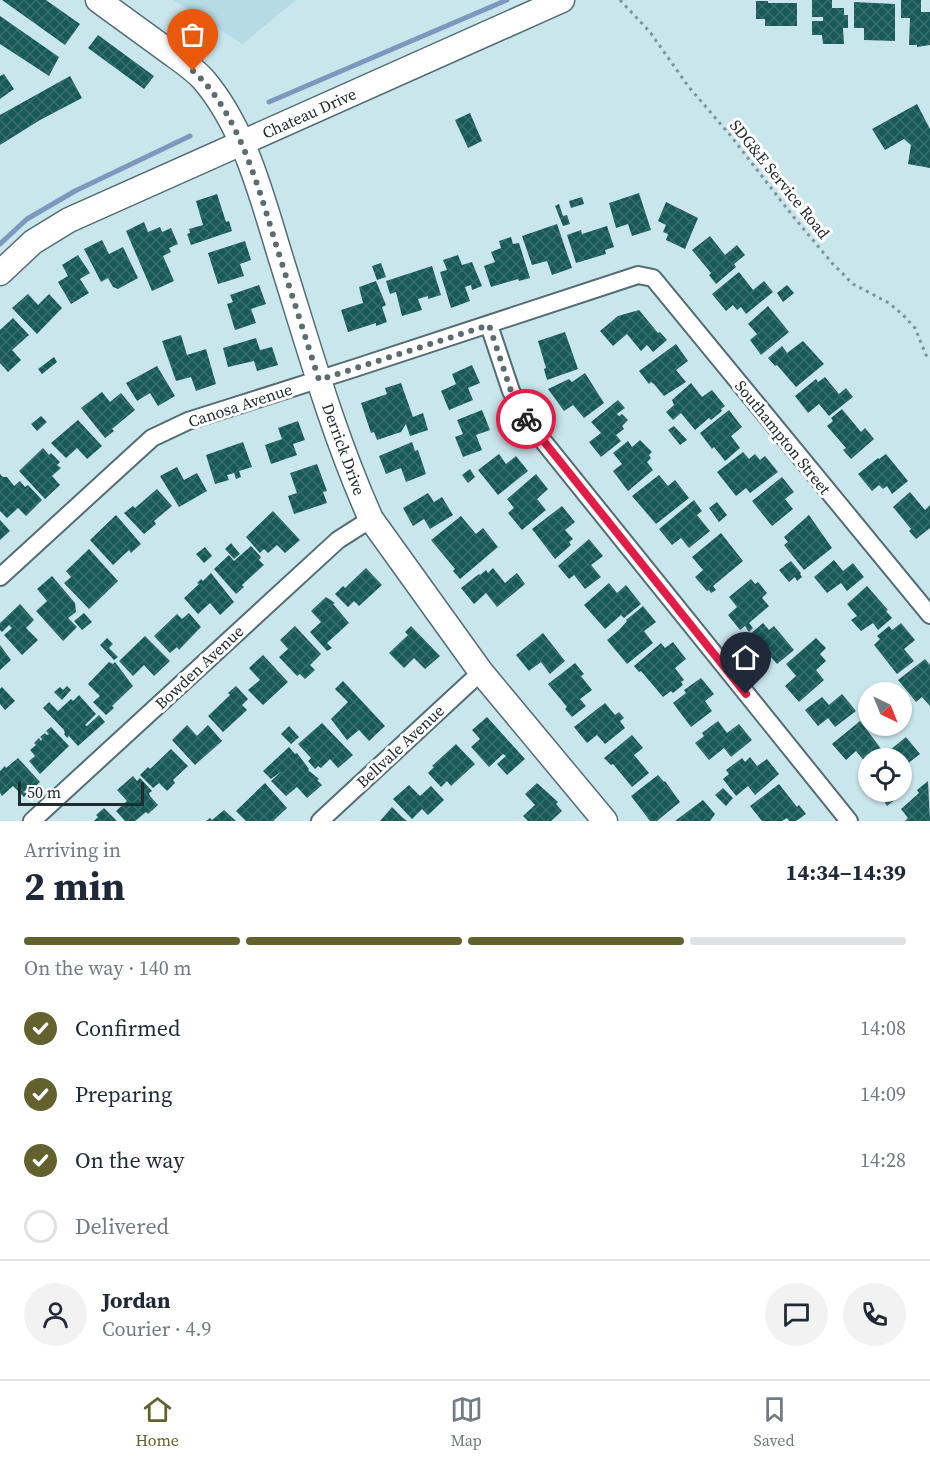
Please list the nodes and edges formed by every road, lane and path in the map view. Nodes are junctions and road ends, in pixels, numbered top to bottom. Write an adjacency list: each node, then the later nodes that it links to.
1 (98, 0): 4 (street, Derrick Drive)
2 (562, 0): 4 (street, Chateau Drive)
3 (620, 0): 8 (path, SDG&E Service Road)
4 (241, 143): 5 (street, Chateau Drive); 9 (street, Derrick Drive)
5 (0, 273)
6 (627, 277): 7 (street, Canosa Avenue); 12 (street, Southampton Street)
7 (489, 325): 9 (street, Canosa Avenue); 17 (street)
8 (930, 359)
9 (319, 380): 10 (street, Derrick Drive); 11 (street, Canosa Avenue)
10 (371, 519): 13 (street, Derrick Drive); 15 (street, Bowden Avenue)
11 (0, 577)
12 (930, 615)
13 (481, 672): 14 (street, Derrick Drive); 16 (street, Bellvale Avenue)
14 (602, 820)
15 (32, 821)
16 (320, 821)
17 (849, 821)

